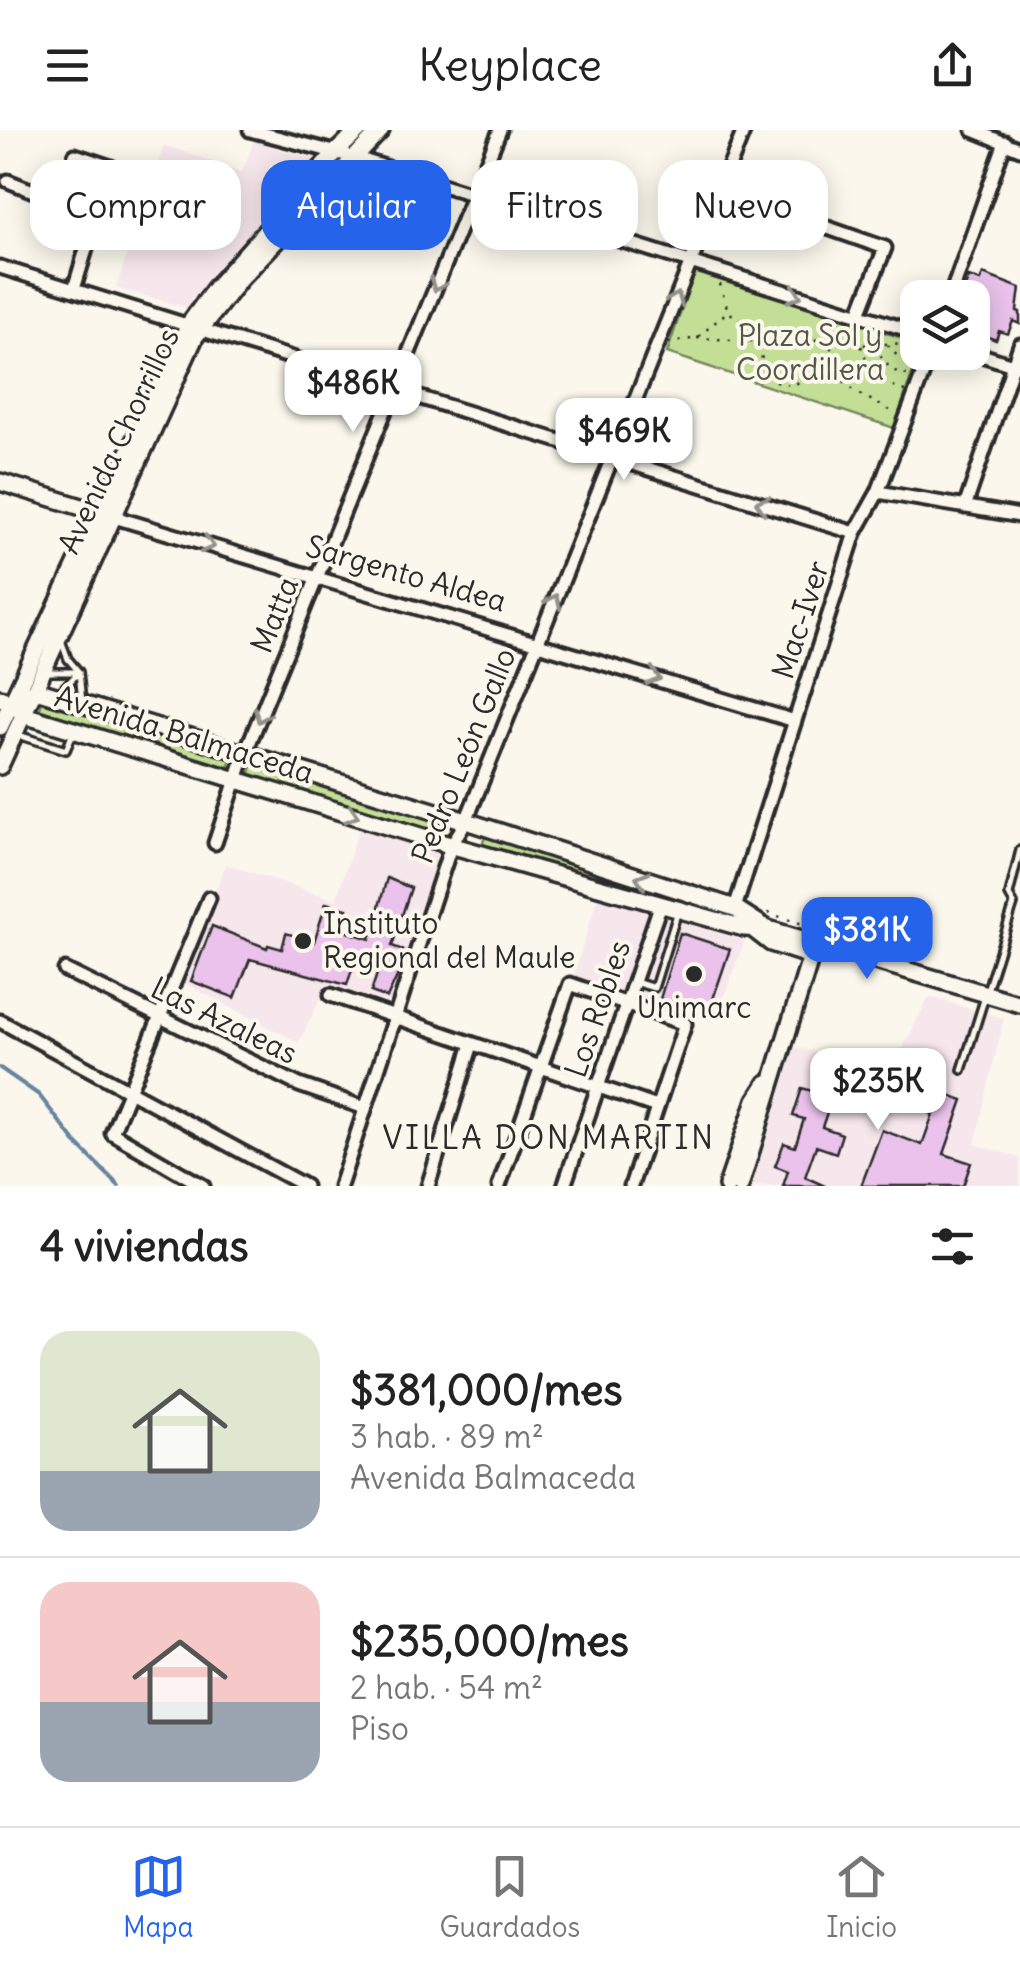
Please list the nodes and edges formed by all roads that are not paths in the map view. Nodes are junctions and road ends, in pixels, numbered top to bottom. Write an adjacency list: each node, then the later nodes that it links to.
1 (359, 130): 9 (main road, Avenida Chorrillos)
2 (382, 130): 10 (main road, Avenida Chorrillos)
3 (500, 130): 11 (street, Matta)
4 (744, 130): 12 (street, Pedro León Gallo)
5 (973, 130): 7 (street)
6 (258, 131): 9 (street)
7 (1005, 142): 8 (street); 23 (street)
8 (1020, 149)
9 (334, 154): 10 (street); 26 (main road, Avenida Chorrillos)
10 (353, 158): 15 (street); 26 (main road, Avenida Chorrillos)
11 (488, 160)
12 (732, 160)
13 (8, 181): 14 (street)
14 (30, 190)
15 (471, 196)
16 (471, 202): 32 (street, Matta, one-way to 32)
17 (828, 228): 25 (street)
18 (638, 247): 21 (street)
19 (86, 250): 24 (street)
20 (695, 250): 21 (street, Pedro León Gallo)
21 (690, 263): 25 (street, one-way to 25); 33 (street, Pedro León Gallo, one-way to 21)
22 (0, 267): 24 (street)
23 (956, 280)
24 (74, 289): 26 (street)
25 (858, 314): 27 (street)
26 (195, 326): 32 (street); 37 (main road, Avenida Chorrillos)
27 (900, 332)
28 (1020, 345): 30 (street)
29 (990, 358): 30 (street)
30 (1016, 366): 36 (street)
31 (923, 370): 35 (street, Mac-Iver)
32 (394, 388): 33 (street); 40 (street, Matta)
33 (612, 457): 39 (street, one-way to 33); 42 (street, Pedro León Gallo, one-way to 33)
34 (0, 482): 37 (main road, Sargento Aldea)
35 (878, 492): 36 (street); 39 (street, Mac-Iver)
36 (965, 507): 38 (street)
37 (108, 515): 40 (street, Sargento Aldea, one-way to 40); 41 (main road, Avenida Chorrillos); 47 (main road, Avenida Chorrillos)
38 (1020, 516)
39 (856, 533): 50 (street, Mac-Iver)
40 (318, 577): 42 (street, Sargento Aldea); 53 (street, Matta, one-way to 53)
41 (60, 636): 43 (main road, Avenida Chorrillos); 44 (lane)
42 (538, 642): 50 (street, Sargento Aldea, one-way to 50); 56 (street, Pedro León Gallo)
43 (44, 672): 44 (lane); 45 (main road, Avenida Chorrillos)
44 (79, 672): 46 (lane); 48 (lane)
45 (36, 690): 46 (main road, Avenida Balmaceda); 47 (main road, Avenida Balmaceda); 49 (main road, Avenida Chorrillos)
46 (56, 696): 48 (main road, Avenida Balmaceda)
47 (6, 700): 49 (main road, Avenida Balmaceda); 52 (main road, Avenida Chorrillos)
48 (82, 705): 51 (main road); 53 (main road, Avenida Balmaceda)
49 (24, 715): 51 (main road, Avenida Balmaceda); 52 (main road, Avenida Chorrillos)
50 (795, 721): 62 (street, Mac-Iver)
51 (74, 730): 52 (lane); 55 (main road, Avenida Balmaceda)
52 (8, 731): 54 (main road, Avenida Chorrillos)
53 (244, 756): 55 (street, Matta); 56 (main road, Avenida Balmaceda)
54 (0, 766)
55 (236, 778): 57 (street, Matta); 58 (main road, Avenida Balmaceda, one-way to 58)
56 (466, 821): 58 (street, Pedro León Gallo); 62 (main road, Avenida Balmaceda, one-way to 56)
57 (215, 844)
58 (451, 846): 61 (main road, Avenida Balmaceda); 72 (street, Pedro León Gallo)
59 (1020, 850): 68 (lane)
60 (209, 898): 73 (street)
61 (660, 906): 63 (main road, Avenida Balmaceda); 67 (street, Los Robles)
62 (735, 908): 64 (main road, Avenida Balmaceda)
63 (678, 910): 64 (main road, Avenida Balmaceda); 67 (lane)
64 (763, 924): 65 (main road)
65 (813, 950): 68 (main road); 76 (main road)
66 (65, 970): 73 (street, Las Azaleas)
67 (635, 982): 70 (street, Los Robles)
68 (987, 994): 71 (main road); 78 (lane)
69 (331, 995): 72 (street)
70 (628, 1004): 77 (street); 79 (street, Los Robles); 81 (street)
71 (1020, 1004)
72 (395, 1017): 75 (street); 82 (street, Pedro León Gallo)
73 (159, 1018): 80 (street); 82 (street, Las Azaleas)
74 (0, 1021): 80 (street)
75 (472, 1044): 77 (street); 87 (street)
76 (779, 1062): 91 (main road); 92 (main road)
77 (539, 1067): 79 (street); 88 (street)
78 (962, 1070)
79 (597, 1086): 81 (street); 89 (street, Los Robles)
80 (129, 1092): 83 (street); 84 (street)
81 (657, 1107): 90 (street)
82 (366, 1108): 86 (street, Pedro León Gallo)
83 (282, 1181): 85 (street)
84 (203, 1186)
85 (305, 1186)
86 (340, 1186)
87 (428, 1186)
88 (499, 1186)
89 (564, 1186)
90 (631, 1186)
91 (726, 1186)
92 (740, 1186)

